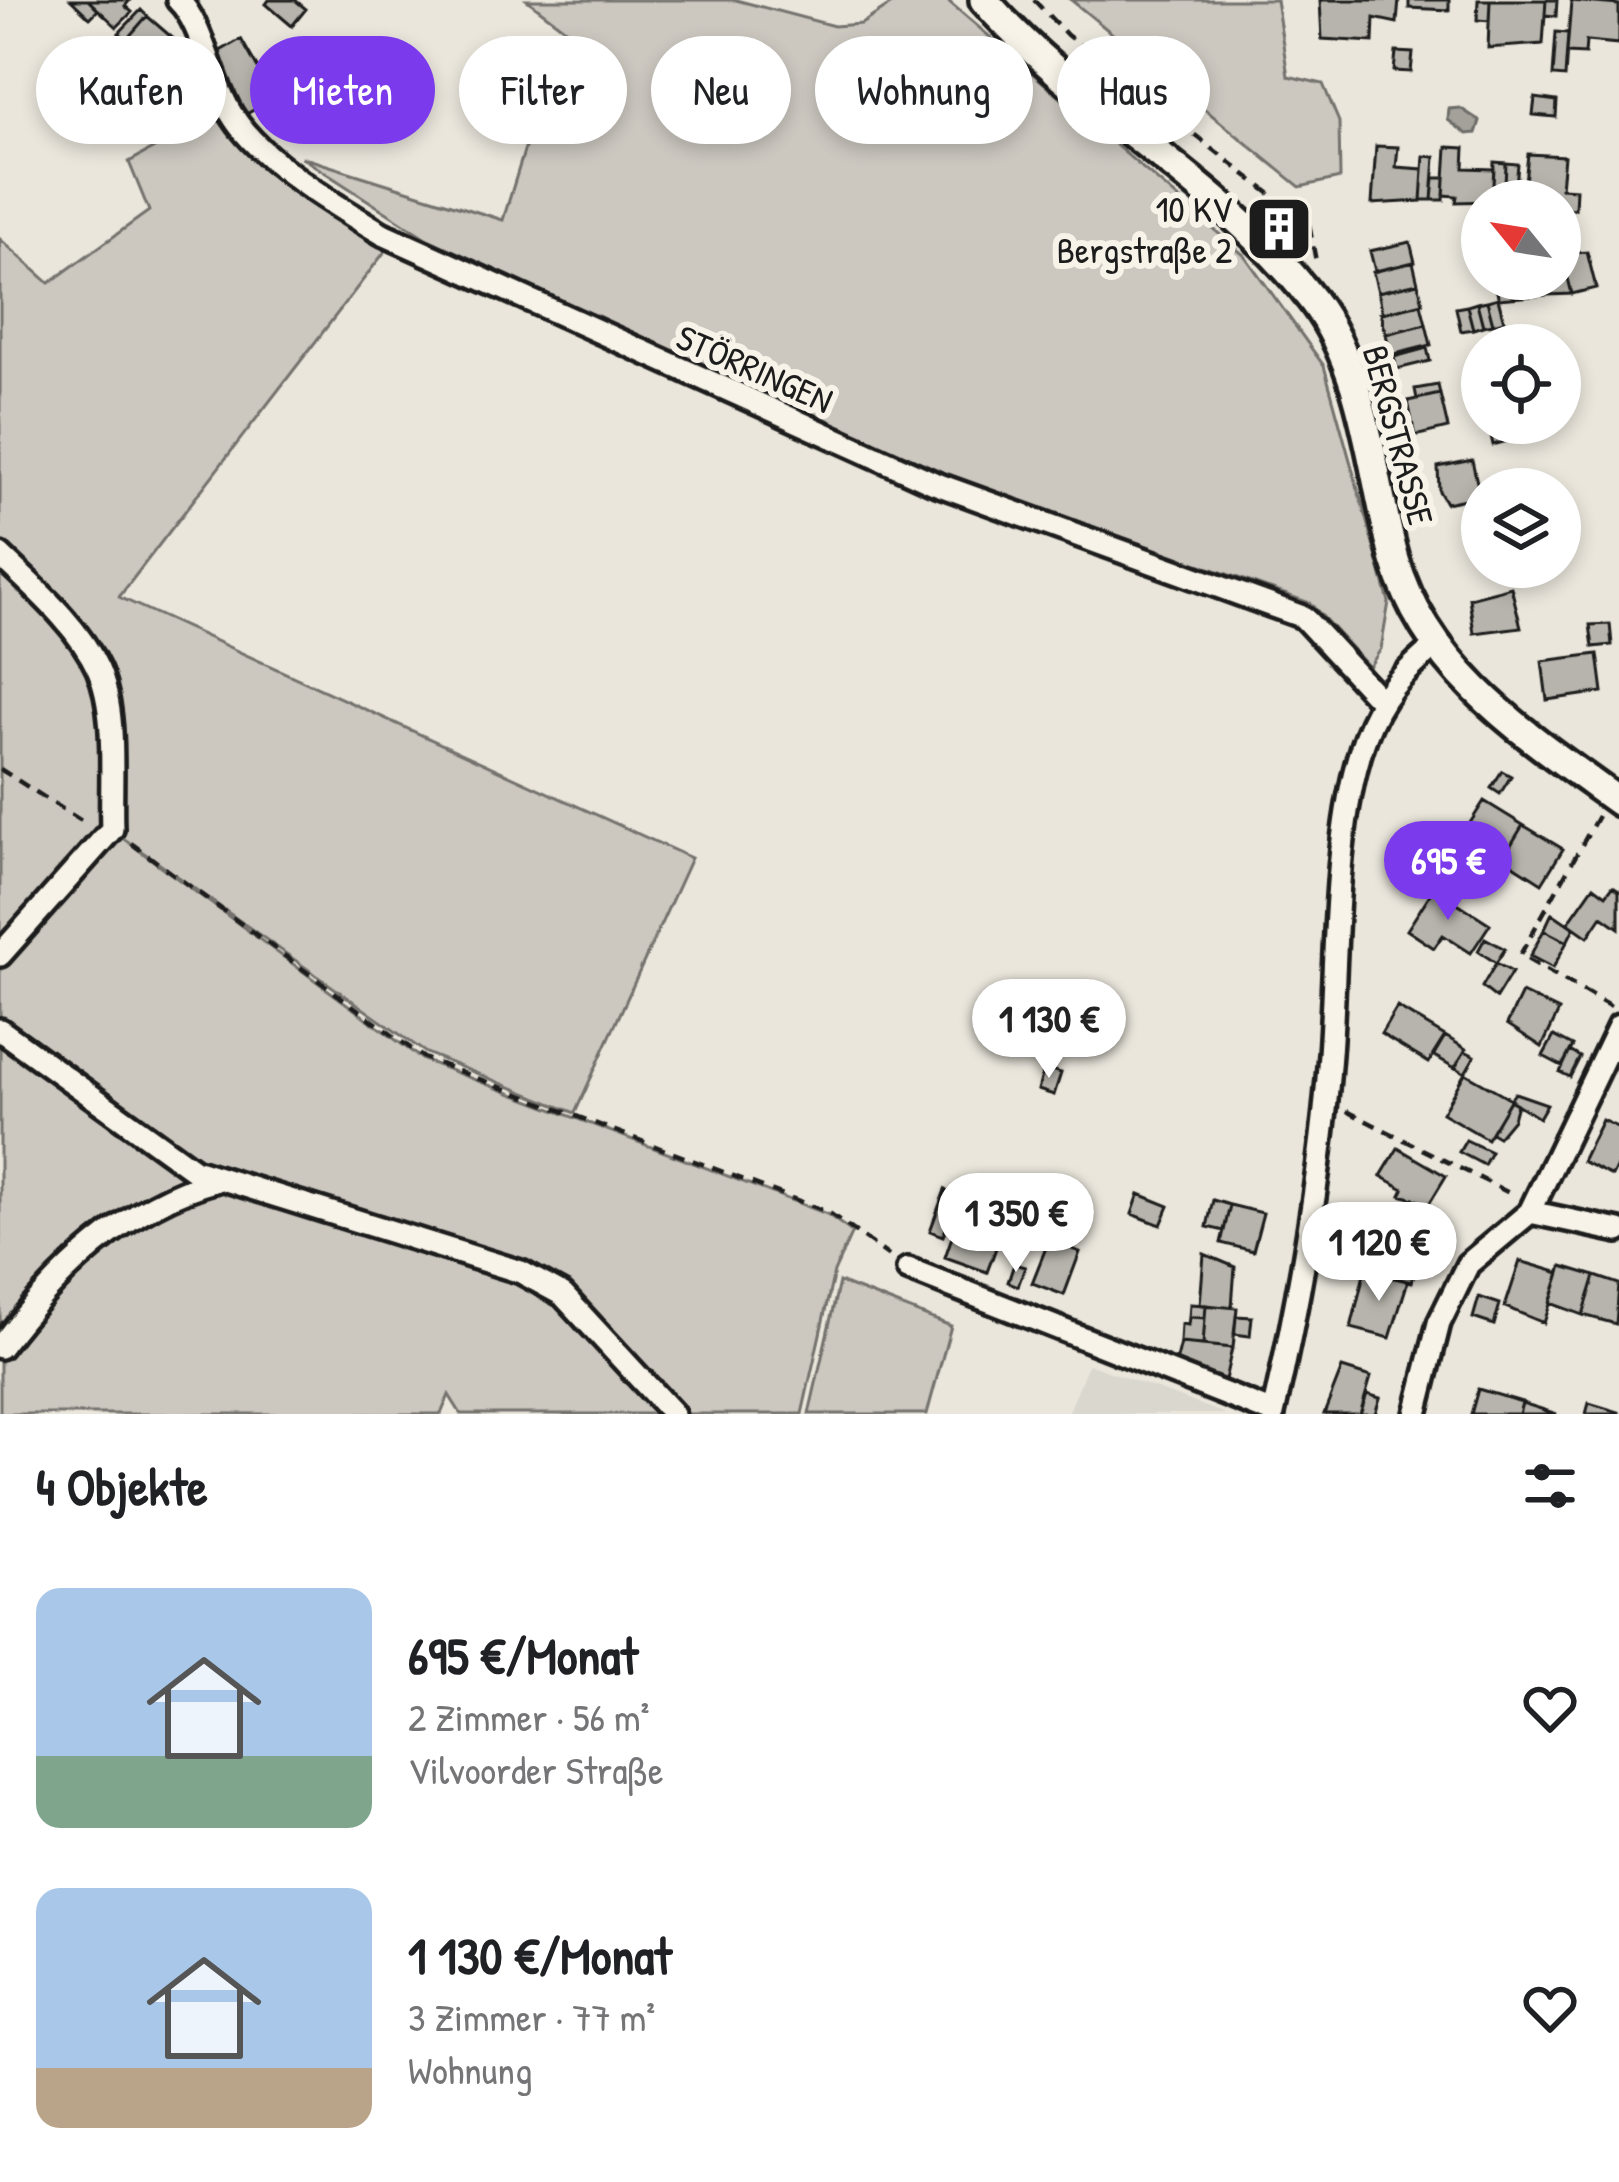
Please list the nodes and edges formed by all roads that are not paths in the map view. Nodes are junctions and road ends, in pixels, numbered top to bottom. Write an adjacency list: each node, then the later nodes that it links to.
1 (178, 0): 5 (street, STÖRRINGEN)
2 (984, 0): 4 (street, BERGSTRASSE)
3 (0, 555): 7 (street)
4 (1435, 646): 5 (street); 6 (street, BERGSTRASSE)
5 (1380, 700): 15 (street)
6 (1619, 802)
7 (0, 955)
8 (1619, 1026): 11 (street)
9 (0, 1030): 10 (street)
10 (217, 1180): 14 (street); 16 (street)
11 (1530, 1212): 12 (street); 17 (street)
12 (1619, 1231)
13 (908, 1269): 15 (street)
14 (0, 1347)
15 (1273, 1413)
16 (673, 1414)
17 (1416, 1414)

